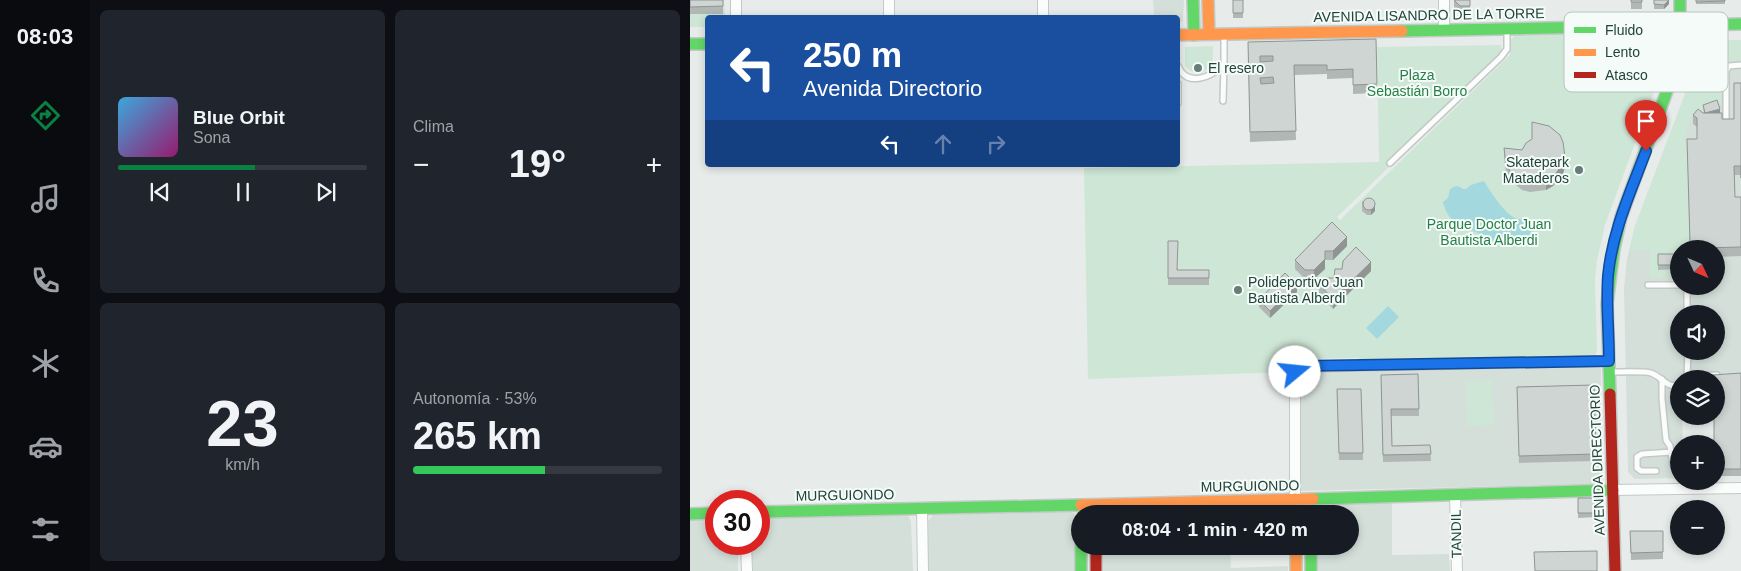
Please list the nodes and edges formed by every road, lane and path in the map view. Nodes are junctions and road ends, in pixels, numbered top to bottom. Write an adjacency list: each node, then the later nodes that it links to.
1 (736, 0): 7 (street)
2 (889, 0): 8 (street)
3 (1043, 0): 9 (street)
4 (1193, 0): 18 (main road)
5 (1208, 0): 15 (main road)
6 (1444, 0): 14 (street)
7 (736, 15)
8 (889, 15)
9 (1043, 15)
10 (1728, 24): 11 (main road, AVENIDA LISANDRO DE LA TORRE)
11 (1741, 24)
12 (1564, 27): 13 (main road, AVENIDA LISANDRO DE LA TORRE)
13 (1508, 28): 14 (main road, AVENIDA LISANDRO DE LA TORRE); 29 (lane)
14 (1444, 30): 16 (main road, AVENIDA LISANDRO DE LA TORRE)
15 (1209, 34): 16 (main road, AVENIDA LISANDRO DE LA TORRE); 18 (main road, AVENIDA LISANDRO DE LA TORRE)
16 (1224, 34): 21 (lane)
17 (1180, 35): 18 (main road, AVENIDA LISANDRO DE LA TORRE)
18 (1194, 35)
19 (690, 44): 20 (main road)
20 (705, 44)
21 (1224, 64): 24 (lane); 27 (lane)
22 (1741, 65): 23 (lane)
23 (1728, 68)
24 (1180, 69)
25 (1667, 92): 32 (main road, AVENIDA DIRECTORIO)
26 (1726, 92): 28 (lane)
27 (1223, 101)
28 (1726, 121)
29 (1390, 163)
30 (1648, 285): 31 (lane)
31 (1670, 285)
32 (1610, 366): 33 (lane); 39 (main road, AVENIDA DIRECTORIO); 41 (street)
33 (1662, 379): 34 (lane); 35 (lane)
34 (1670, 385)
35 (1670, 448)
36 (1670, 452): 37 (lane)
37 (1656, 471)
38 (1741, 488): 39 (street, MURGUIONDO)
39 (1613, 490): 40 (main road, MURGUIONDO); 63 (main road, AVENIDA DIRECTORIO)
40 (1455, 496): 42 (main road, MURGUIONDO); 62 (street, TANDIL)
41 (1295, 499): 42 (main road, MURGUIONDO); 43 (main road, MURGUIONDO); 44 (main road)
42 (1310, 499): 45 (main road)
43 (1176, 505)
44 (1295, 505)
45 (1310, 505)
46 (922, 508): 47 (main road, MURGUIONDO); 48 (main road, MURGUIONDO); 57 (street)
47 (1071, 509)
48 (770, 512)
49 (705, 513): 50 (main road)
50 (690, 514)
51 (746, 555): 56 (street)
52 (1081, 555): 58 (main road)
53 (1096, 555): 59 (main road)
54 (1296, 555): 60 (main road)
55 (1311, 555): 61 (main road)
56 (747, 571)
57 (923, 571)
58 (1081, 571)
59 (1096, 571)
60 (1296, 571)
61 (1311, 571)
62 (1457, 571)
63 (1615, 571)

